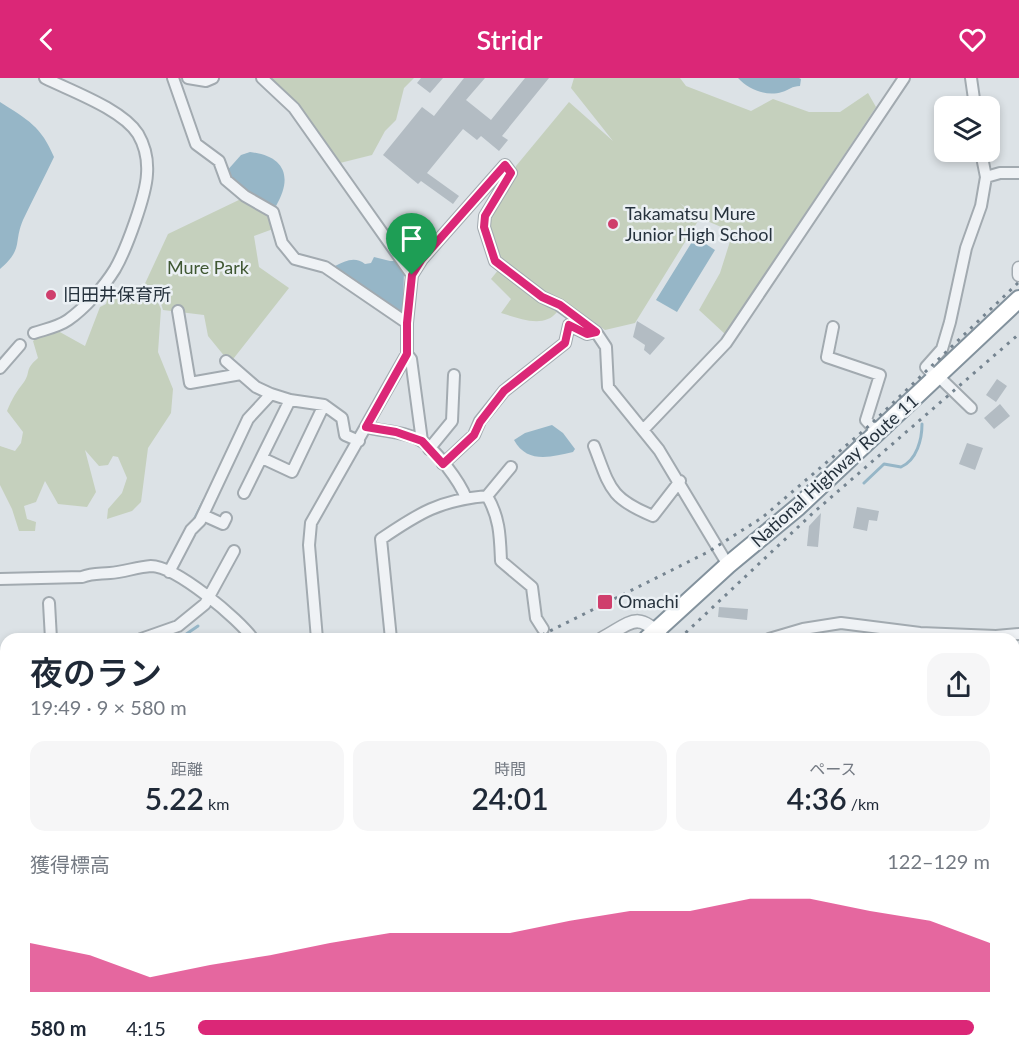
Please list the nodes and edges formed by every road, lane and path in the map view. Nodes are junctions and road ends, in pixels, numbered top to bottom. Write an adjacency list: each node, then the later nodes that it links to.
1 (45, 78): 20 (street)
2 (173, 78): 17 (street)
3 (188, 78): 4 (street)
4 (213, 78)
5 (262, 78): 13 (street)
6 (904, 78): 33 (street)
7 (971, 78): 8 (street)
8 (974, 96)
9 (983, 162): 11 (street)
10 (1019, 173): 11 (street)
11 (986, 177): 27 (street)
12 (1019, 268): 14 (street)
13 (412, 275): 17 (street); 19 (street)
14 (1019, 275)
15 (1019, 299): 27 (highway, National Highway Route 11)
16 (178, 311): 25 (street)
17 (407, 323): 22 (street)
18 (834, 327): 34 (street)
19 (596, 332): 33 (street); 39 (street)
20 (34, 333)
21 (20, 345): 24 (street)
22 (407, 354): 32 (street); 36 (street)
23 (226, 361): 25 (street)
24 (0, 368)
25 (241, 374): 28 (street)
26 (454, 375): 36 (street)
27 (938, 378): 31 (street); 34 (highway, National Highway Route 11)
28 (271, 394): 29 (street); 45 (street)
29 (290, 400): 30 (street); 38 (street)
30 (324, 405): 35 (street); 38 (street)
31 (971, 408)
32 (366, 427): 35 (street); 36 (street)
33 (644, 429): 41 (street)
34 (878, 433): 48 (highway, National Highway Route 11)
35 (358, 441): 57 (street)
36 (425, 445): 39 (street)
37 (594, 446): 41 (street)
38 (262, 458): 42 (street)
39 (443, 464): 44 (street)
40 (512, 467): 43 (street)
41 (680, 481): 48 (street)
42 (244, 493)
43 (487, 496): 44 (street); 53 (street)
44 (466, 498): 58 (street)
45 (203, 515): 46 (street); 49 (street)
46 (226, 518)
47 (234, 551): 51 (street)
48 (728, 565): 61 (highway, National Highway Route 11)
49 (169, 572): 50 (street); 51 (street)
50 (0, 579)
51 (210, 598): 55 (street); 56 (street)
52 (49, 603): 54 (street)
53 (543, 629)
54 (51, 633)
55 (158, 633)
56 (248, 633)
57 (316, 633)
58 (390, 633)
59 (613, 633): 60 (street)
60 (654, 633)
61 (659, 633)
62 (789, 633): 63 (street)
63 (920, 633)

